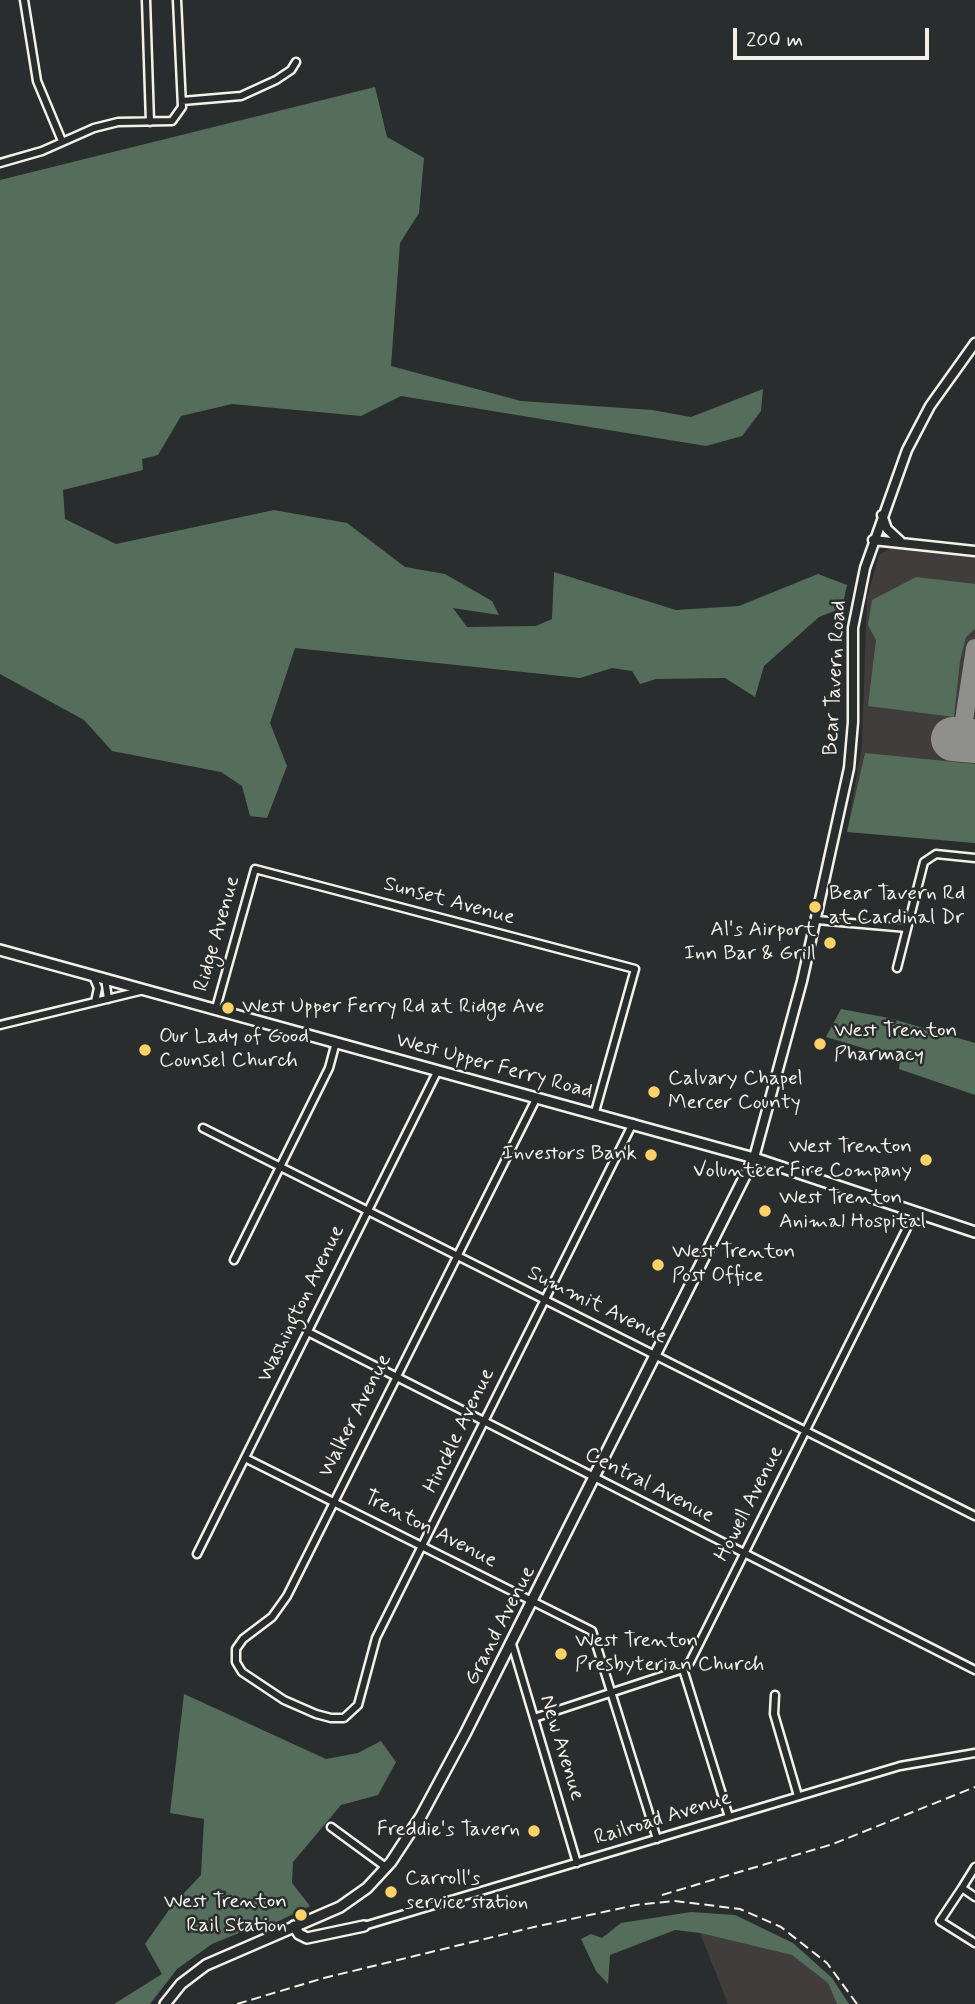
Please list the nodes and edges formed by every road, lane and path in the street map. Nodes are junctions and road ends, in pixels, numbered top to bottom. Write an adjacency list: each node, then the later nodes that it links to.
1 (24, 0): 7 (street)
2 (146, 0): 6 (street)
3 (177, 0): 5 (street)
4 (296, 62): 5 (street)
5 (181, 101): 6 (street)
6 (150, 122): 7 (street)
7 (62, 141): 8 (street)
8 (0, 163)
9 (975, 343): 10 (street, Bear Tavern Road)
10 (882, 514): 11 (street, Bear Tavern Road); 12 (street)
11 (873, 541): 12 (street); 16 (street, Bear Tavern Road)
12 (906, 544): 13 (street)
13 (975, 551)
14 (975, 858): 17 (street)
15 (255, 869): 25 (street, Ridge Avenue); 30 (street, Sunset Avenue)
16 (817, 920): 17 (street); 33 (street, Bear Tavern Road)
17 (907, 928): 19 (street)
18 (0, 950): 20 (main road, West Upper Ferry Road)
19 (897, 968)
20 (92, 975): 21 (main road, West Upper Ferry Road); 24 (street)
21 (105, 978): 22 (main road, West Upper Ferry Road); 23 (street)
22 (146, 989): 23 (street); 25 (main road, West Upper Ferry Road)
23 (108, 999): 24 (street)
24 (95, 1002): 26 (street)
25 (216, 1008): 27 (main road, West Upper Ferry Road)
26 (0, 1025)
27 (336, 1042): 28 (main road, West Upper Ferry Road); 34 (street)
28 (438, 1069): 29 (main road, West Upper Ferry Road); 35 (street, Washington Avenue)
29 (537, 1097): 30 (main road, West Upper Ferry Road); 38 (street, Walker Avenue)
30 (595, 1112): 31 (main road, West Upper Ferry Road)
31 (633, 1123): 33 (main road, West Upper Ferry Road); 40 (street, Hinckle Avenue)
32 (203, 1128): 34 (street, Summit Avenue)
33 (754, 1158): 36 (main road, West Upper Ferry Road); 42 (main road, Grand Avenue)
34 (280, 1166): 35 (street, Summit Avenue); 39 (street)
35 (368, 1210): 38 (street, Summit Avenue); 41 (street, Washington Avenue)
36 (915, 1212): 37 (main road, West Upper Ferry Road); 45 (street, Howell Avenue)
37 (975, 1232)
38 (457, 1255): 40 (street, Summit Avenue); 43 (street, Walker Avenue)
39 (234, 1260)
40 (545, 1299): 42 (street, Summit Avenue); 44 (street, Hinckle Avenue)
41 (308, 1332): 43 (street, Central Avenue); 46 (street, Washington Avenue)
42 (657, 1355): 45 (street, Summit Avenue); 47 (main road, Grand Avenue)
43 (396, 1377): 44 (street, Central Avenue); 48 (street, Walker Avenue)
44 (484, 1422): 47 (street, Central Avenue); 50 (street, Hinckle Avenue)
45 (806, 1431): 49 (street, Summit Avenue); 52 (street, Howell Avenue)
46 (245, 1458): 48 (street, Trenton Avenue); 51 (street, Washington Avenue)
47 (596, 1478): 52 (street, Central Avenue); 53 (main road, Grand Avenue)
48 (333, 1501): 50 (street, Trenton Avenue); 59 (street, Walker Avenue)
49 (975, 1516)
50 (423, 1546): 53 (street, Trenton Avenue); 59 (street, Hinckle Avenue)
51 (197, 1554)
52 (744, 1554): 55 (street, Howell Avenue); 56 (street, Central Avenue)
53 (533, 1601): 54 (main road, Grand Avenue); 57 (street, Trenton Avenue)
54 (512, 1644): 60 (street, New Avenue); 68 (main road, Grand Avenue)
55 (683, 1669): 57 (street); 63 (street)
56 (975, 1670)
57 (611, 1693): 60 (street); 65 (street, Trenton Avenue)
58 (775, 1695): 62 (street)
59 (306, 1710)
60 (534, 1718): 66 (street, New Avenue)
61 (974, 1753): 62 (street, Railroad Avenue)
62 (798, 1796): 63 (street, Railroad Avenue)
63 (729, 1817): 65 (street, Railroad Avenue)
64 (331, 1828): 68 (street)
65 (657, 1839): 66 (street, Railroad Avenue)
66 (577, 1863): 71 (street, Railroad Avenue)
67 (975, 1867): 69 (street)
68 (387, 1868): 72 (main road, Grand Avenue)
69 (962, 1888): 70 (street); 73 (street)
70 (975, 1897)
71 (364, 1926): 72 (main road)
72 (294, 1927): 74 (main road, Grand Avenue)
73 (975, 1943)
74 (165, 2004)

